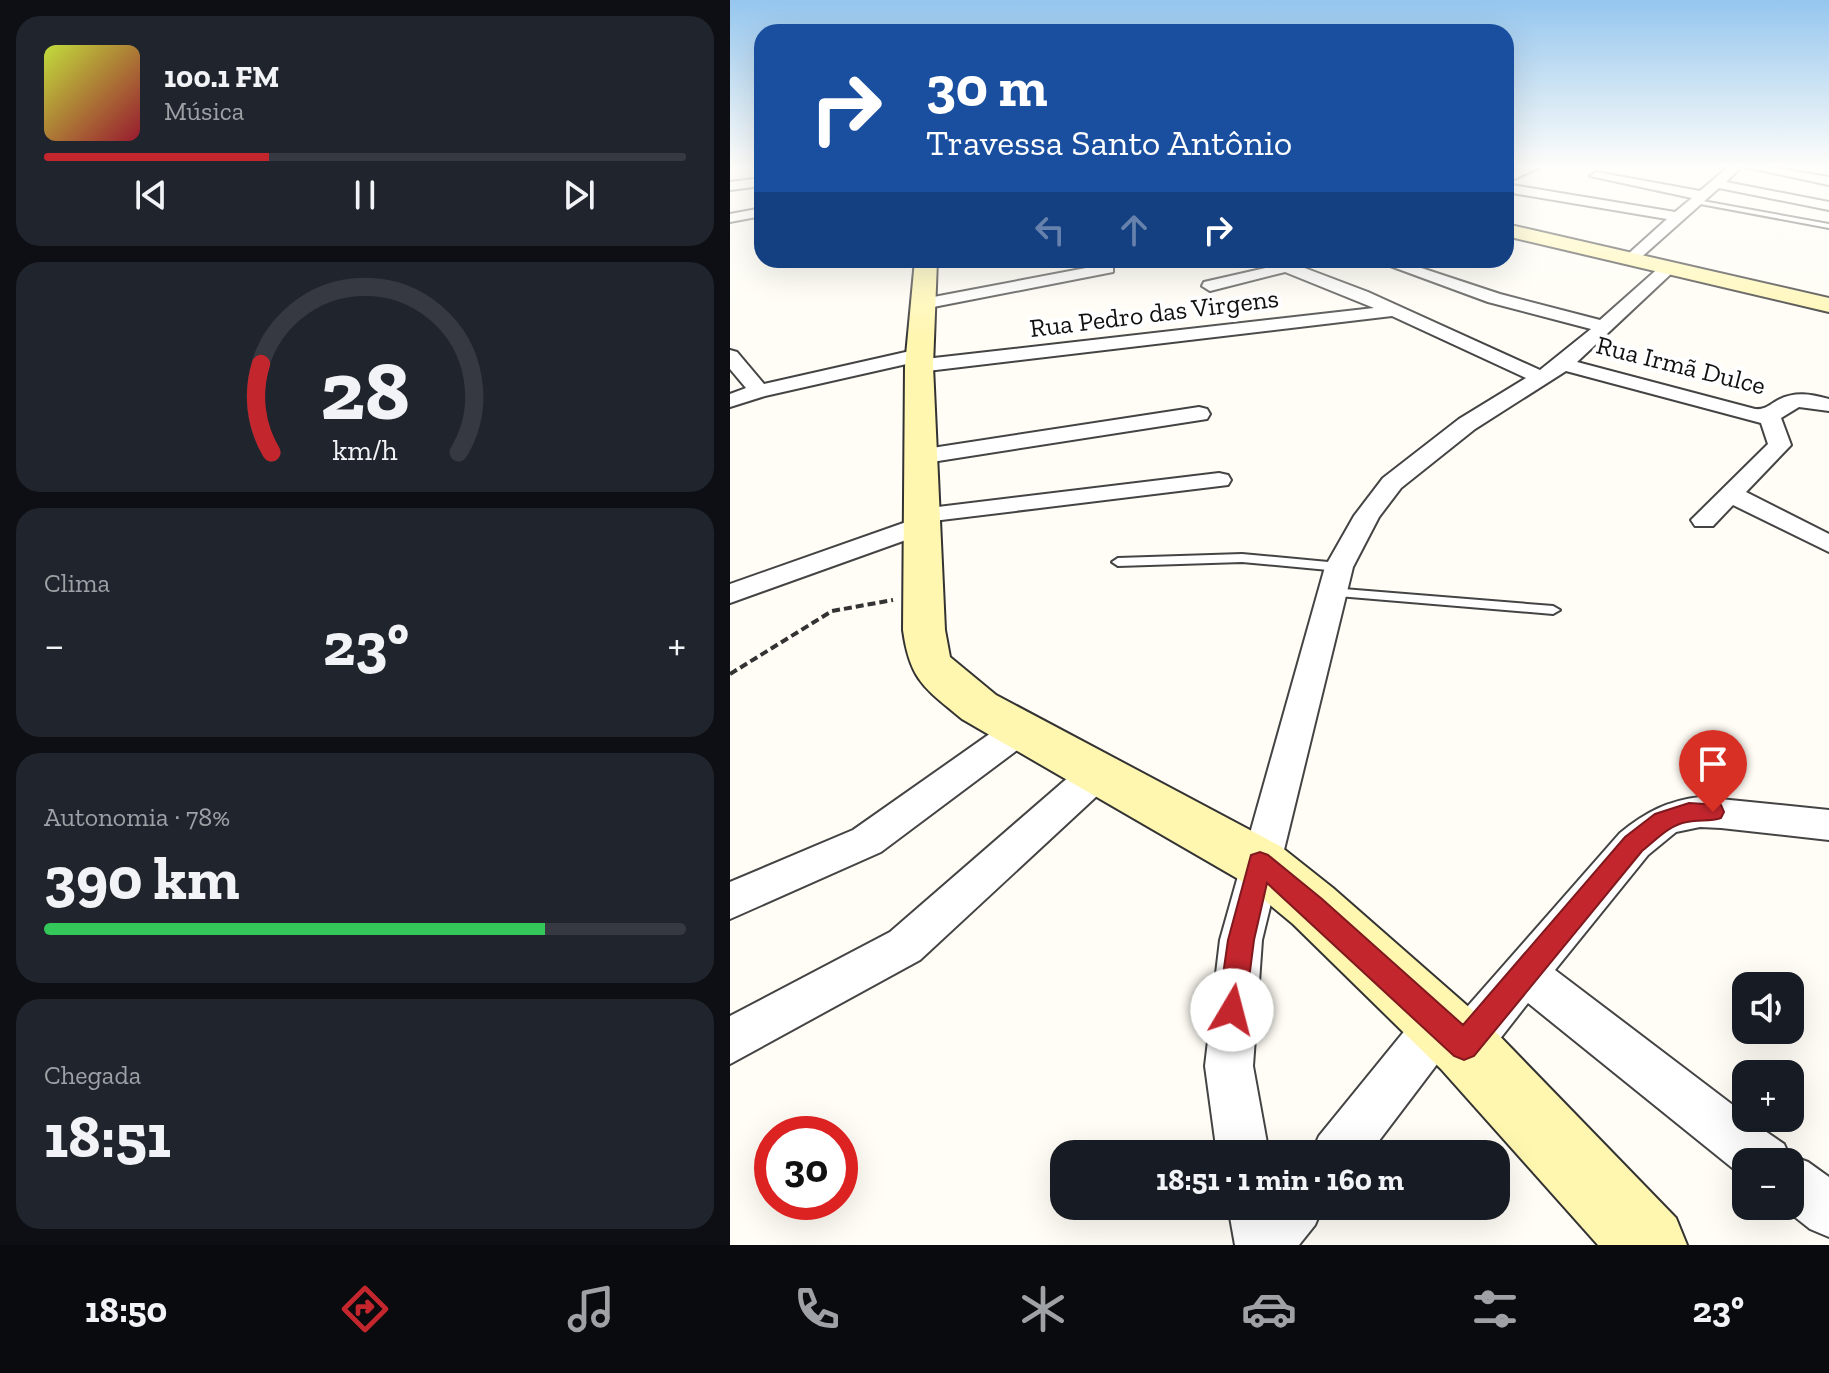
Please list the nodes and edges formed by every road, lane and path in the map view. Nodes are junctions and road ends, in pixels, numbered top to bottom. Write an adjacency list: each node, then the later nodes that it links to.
1 (1669, 225): 3 (street)
2 (1514, 232): 3 (street)
3 (1632, 258): 8 (street)
4 (925, 268): 11 (street)
5 (1284, 268): 10 (street)
6 (1290, 268): 13 (street, Rua Irmã Dulce)
7 (1406, 268): 14 (street)
8 (1668, 268): 12 (street); 14 (street)
9 (1107, 269): 11 (street)
10 (1210, 286)
11 (923, 304): 16 (street)
12 (1829, 305)
13 (1394, 311): 16 (street, Rua Pedro das Virgens); 17 (street, Rua Irmã Dulce)
14 (1605, 327): 17 (street)
15 (730, 356): 18 (street)
16 (919, 361): 18 (street, Rua Pedro das Virgens); 23 (street)
17 (1552, 371): 22 (street, Rua Irmã Dulce); 30 (street)
18 (759, 391): 19 (street, Rua Pedro das Virgens)
19 (730, 401)
20 (1829, 405): 22 (street, Rua Irmã Dulce)
21 (1199, 414): 23 (street)
22 (1770, 417): 25 (street)
23 (919, 457): 26 (street)
24 (1219, 480): 26 (street)
25 (1730, 494): 27 (street); 28 (street)
26 (922, 520): 31 (street); 32 (street)
27 (1704, 520)
28 (1829, 544)
29 (1118, 562): 30 (lane)
30 (1335, 580): 33 (lane); 38 (street)
31 (730, 594)
32 (923, 594): 34 (path); 35 (street)
33 (1553, 610)
34 (730, 674)
35 (1020, 730): 36 (street); 39 (street)
36 (1099, 772): 38 (street); 42 (street)
37 (1829, 825): 40 (street)
38 (1260, 863): 41 (street); 43 (street)
39 (730, 901)
40 (1526, 974): 41 (street); 45 (street)
41 (1452, 1034): 44 (street); 51 (street)
42 (730, 1041)
43 (1241, 1140)
44 (1350, 1140)
45 (1748, 1148)
46 (1804, 1191): 47 (street)
47 (1829, 1210)
48 (1258, 1220): 50 (street)
49 (1284, 1220): 50 (street)
50 (1263, 1245)
51 (1649, 1245)

